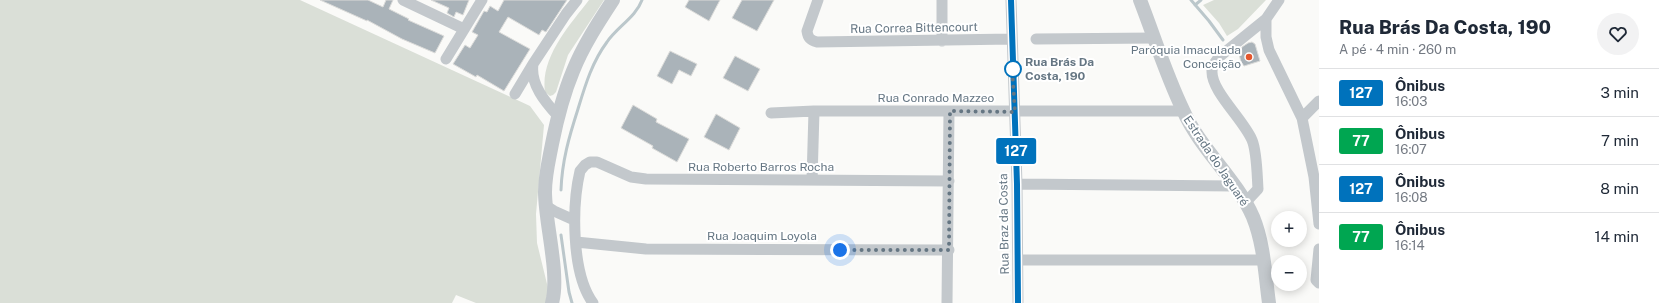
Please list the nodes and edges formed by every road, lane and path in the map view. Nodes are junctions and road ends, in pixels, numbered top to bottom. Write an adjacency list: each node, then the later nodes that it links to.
1 (402, 0): 13 (street)
2 (482, 0): 13 (street)
3 (570, 0): 11 (street)
4 (578, 0): 11 (street)
5 (613, 0): 27 (street)
6 (818, 0): 17 (street, Rua Correa Bittencourt)
7 (942, 0): 17 (street)
8 (1011, 0): 15 (street, Rua Braz da Costa)
9 (1140, 0): 14 (street, Estrada do Jaguaré)
10 (1280, 0): 12 (street)
11 (566, 14): 19 (street)
12 (1266, 19): 28 (street); 33 (street)
13 (464, 29): 18 (street)
14 (1155, 38): 16 (street); 24 (street, Estrada do Jaguaré)
15 (1012, 39): 17 (street, Rua Correa Bittencourt); 25 (street, Rua Braz da Costa)
16 (1036, 39)
17 (942, 41)
18 (446, 59)
19 (532, 64): 20 (street); 27 (street)
20 (515, 94)
21 (1319, 101): 28 (street)
22 (814, 111): 23 (street, Rua Conrado Mazzeo); 26 (street, Rua Conrado Mazzeo); 29 (street)
23 (950, 111): 25 (street, Rua Conrado Mazzeo); 30 (street)
24 (1183, 111): 25 (street, Rua Conrado Mazzeo); 32 (street, Estrada do Jaguaré)
25 (1015, 112): 31 (street, Rua Braz da Costa)
26 (771, 113)
27 (558, 116): 34 (street)
28 (1302, 118): 36 (street)
29 (812, 180): 30 (street, Rua Roberto Barros Rocha); 35 (street, Rua Roberto Barros Rocha)
30 (949, 181): 39 (street)
31 (1017, 184): 32 (street); 40 (street, Rua Braz da Costa)
32 (1234, 186): 33 (street, Estrada do Jaguaré)
33 (1245, 203): 41 (street, Estrada do Jaguaré)
34 (550, 208): 35 (street); 43 (street)
35 (571, 218): 37 (street)
36 (1319, 224)
37 (576, 242): 39 (street, Rua Joaquim Loyola); 44 (street)
38 (1319, 249): 42 (street)
39 (949, 250): 45 (street)
40 (1018, 260): 41 (street); 46 (street, Rua Braz da Costa)
41 (1263, 260): 47 (street, Estrada do Jaguaré)
42 (1319, 283)
43 (552, 303)
44 (592, 303)
45 (948, 303)
46 (1018, 303)
47 (1269, 303)

